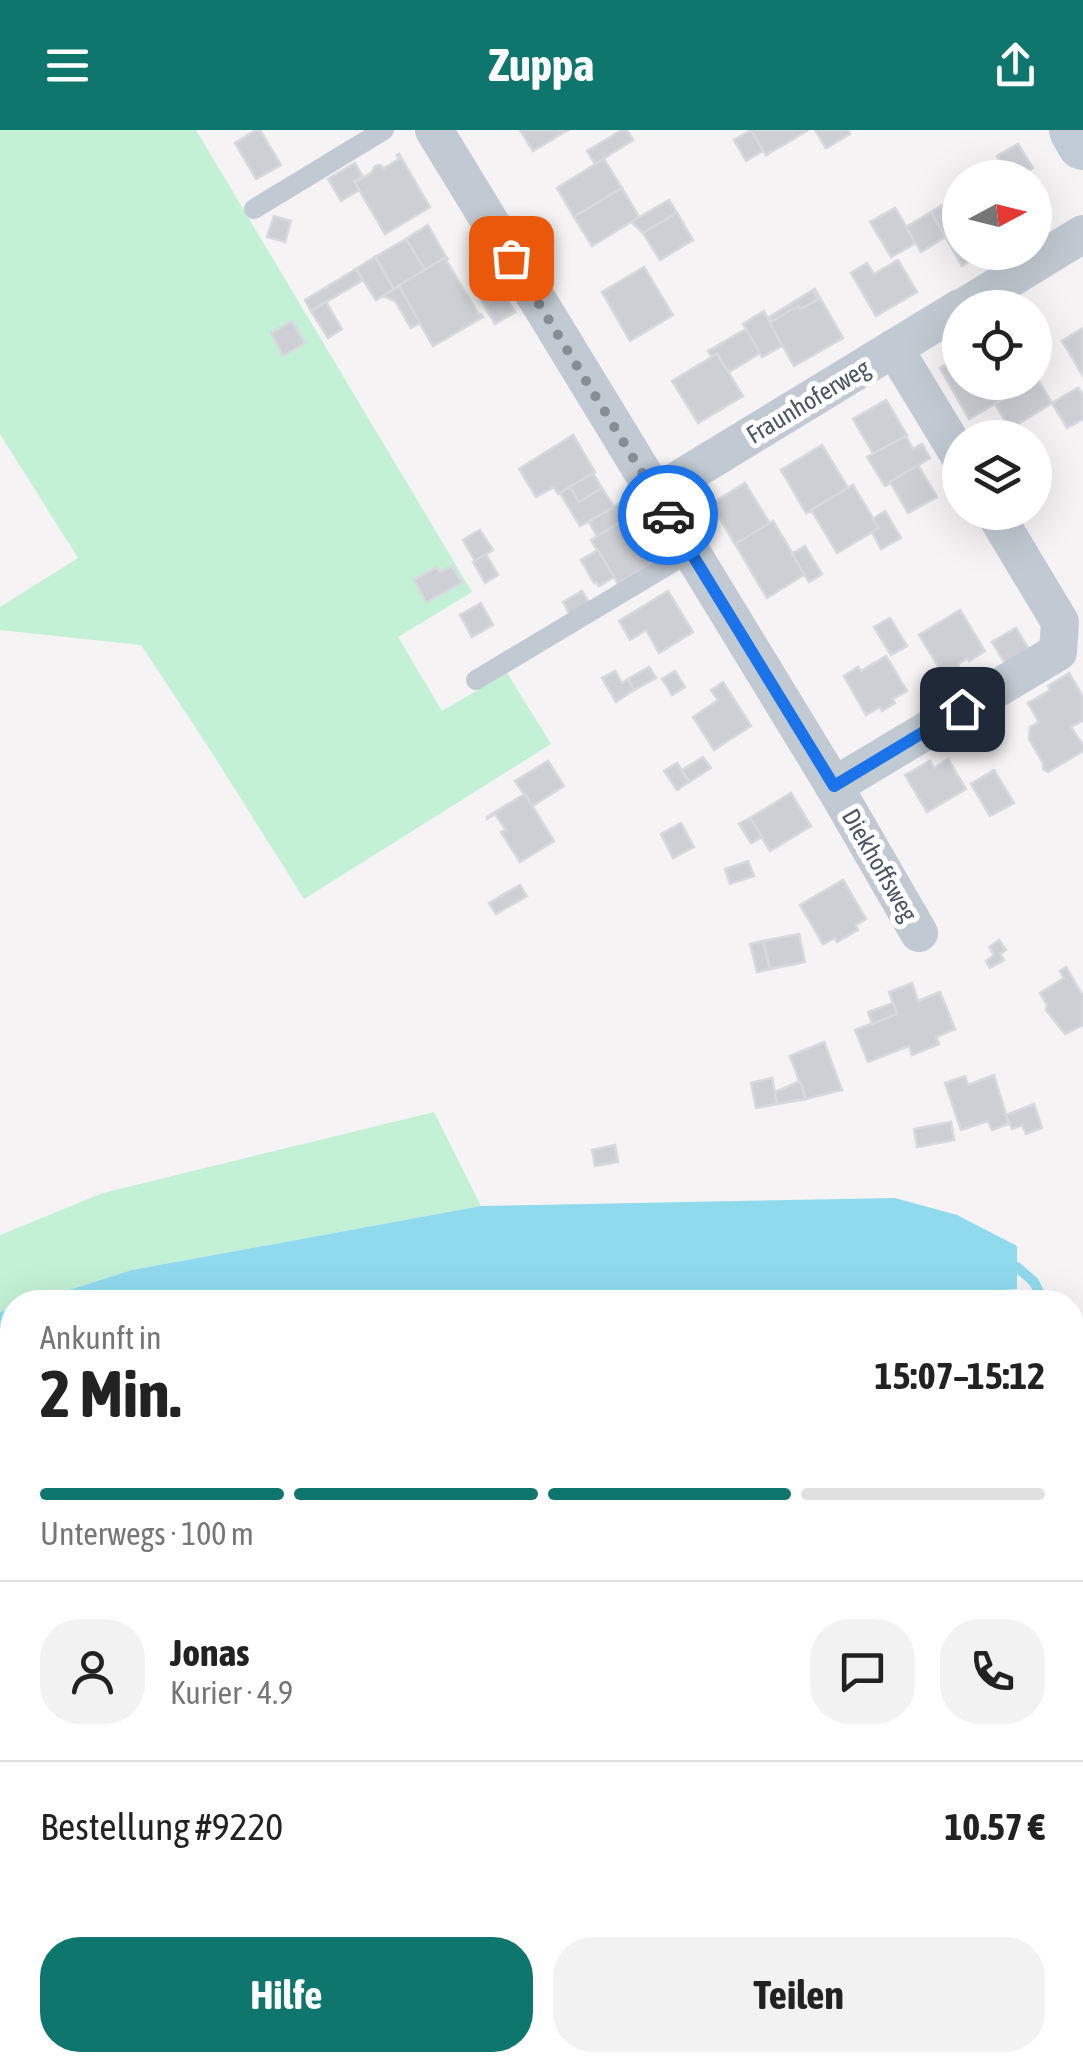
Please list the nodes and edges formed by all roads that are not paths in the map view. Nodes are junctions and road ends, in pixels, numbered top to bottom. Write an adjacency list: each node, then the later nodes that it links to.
1 (384, 130): 5 (lane)
2 (434, 130): 11 (street, Diekhoffsweg)
3 (1074, 130): 4 (street)
4 (1083, 144)
5 (254, 209)
6 (1083, 234): 7 (street, Fraunhoferweg)
7 (991, 290)
8 (942, 319): 9 (street, Fraunhoferweg)
9 (894, 348): 10 (street); 11 (street, Fraunhoferweg)
10 (942, 427)
11 (655, 494): 13 (street, Diekhoffsweg)
12 (1005, 530): 15 (street)
13 (690, 552): 14 (lane); 15 (street, Diekhoffsweg)
14 (476, 680)
15 (834, 786): 16 (street, Diekhoffsweg)
16 (920, 933)

